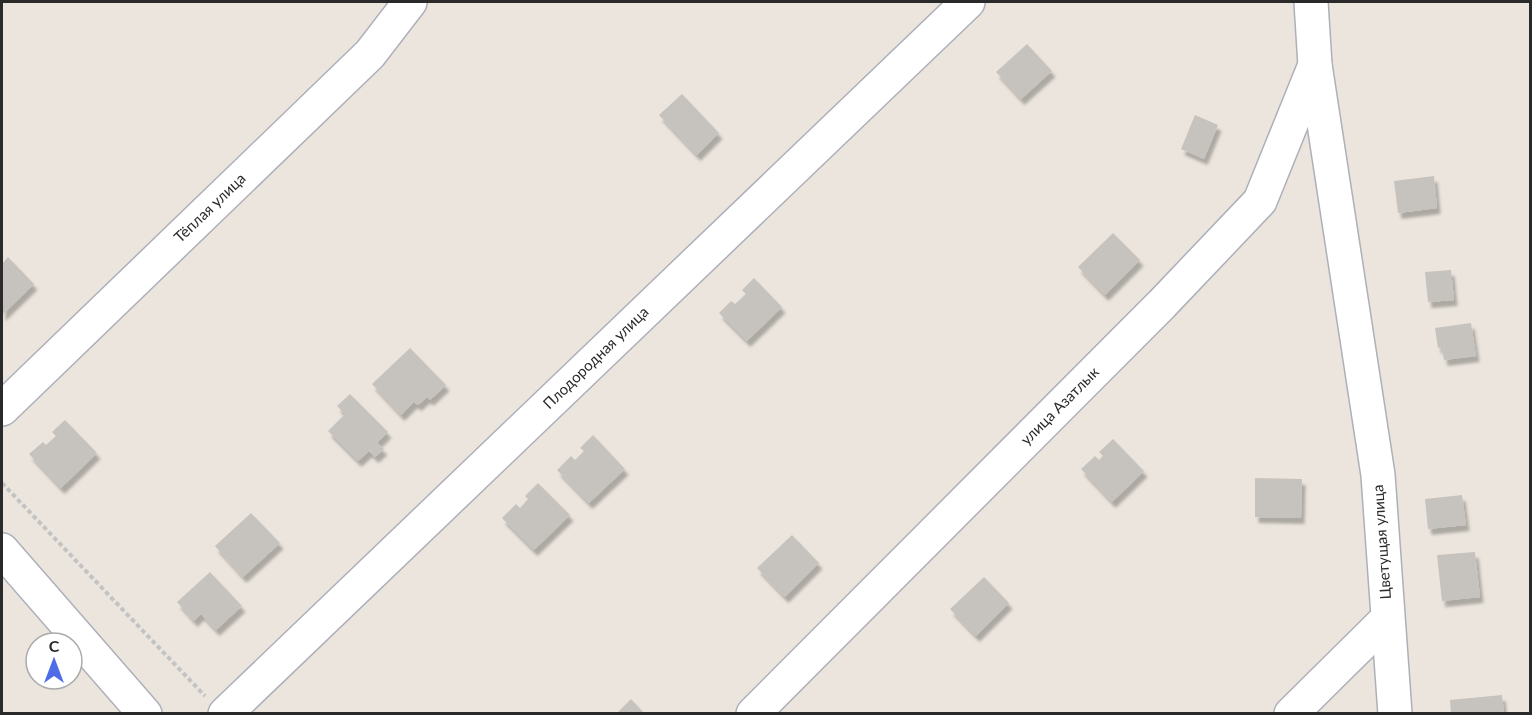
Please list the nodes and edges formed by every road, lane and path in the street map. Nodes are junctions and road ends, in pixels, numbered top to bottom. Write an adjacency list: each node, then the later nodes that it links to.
1 (411, 2): 5 (street, Тёплая улица)
2 (968, 2): 9 (street, Плодородная улица)
3 (1311, 2): 4 (street, Цветущая улица)
4 (1314, 65): 8 (street, Цветущая улица); 11 (street, улица Азатлык)
5 (2, 409)
6 (2, 483): 9 (path)
7 (2, 550): 10 (street)
8 (1387, 619): 12 (street, Цветущая улица); 13 (street)
9 (215, 705)
10 (145, 714)
11 (753, 714)
12 (1291, 714)
13 (1395, 714)

